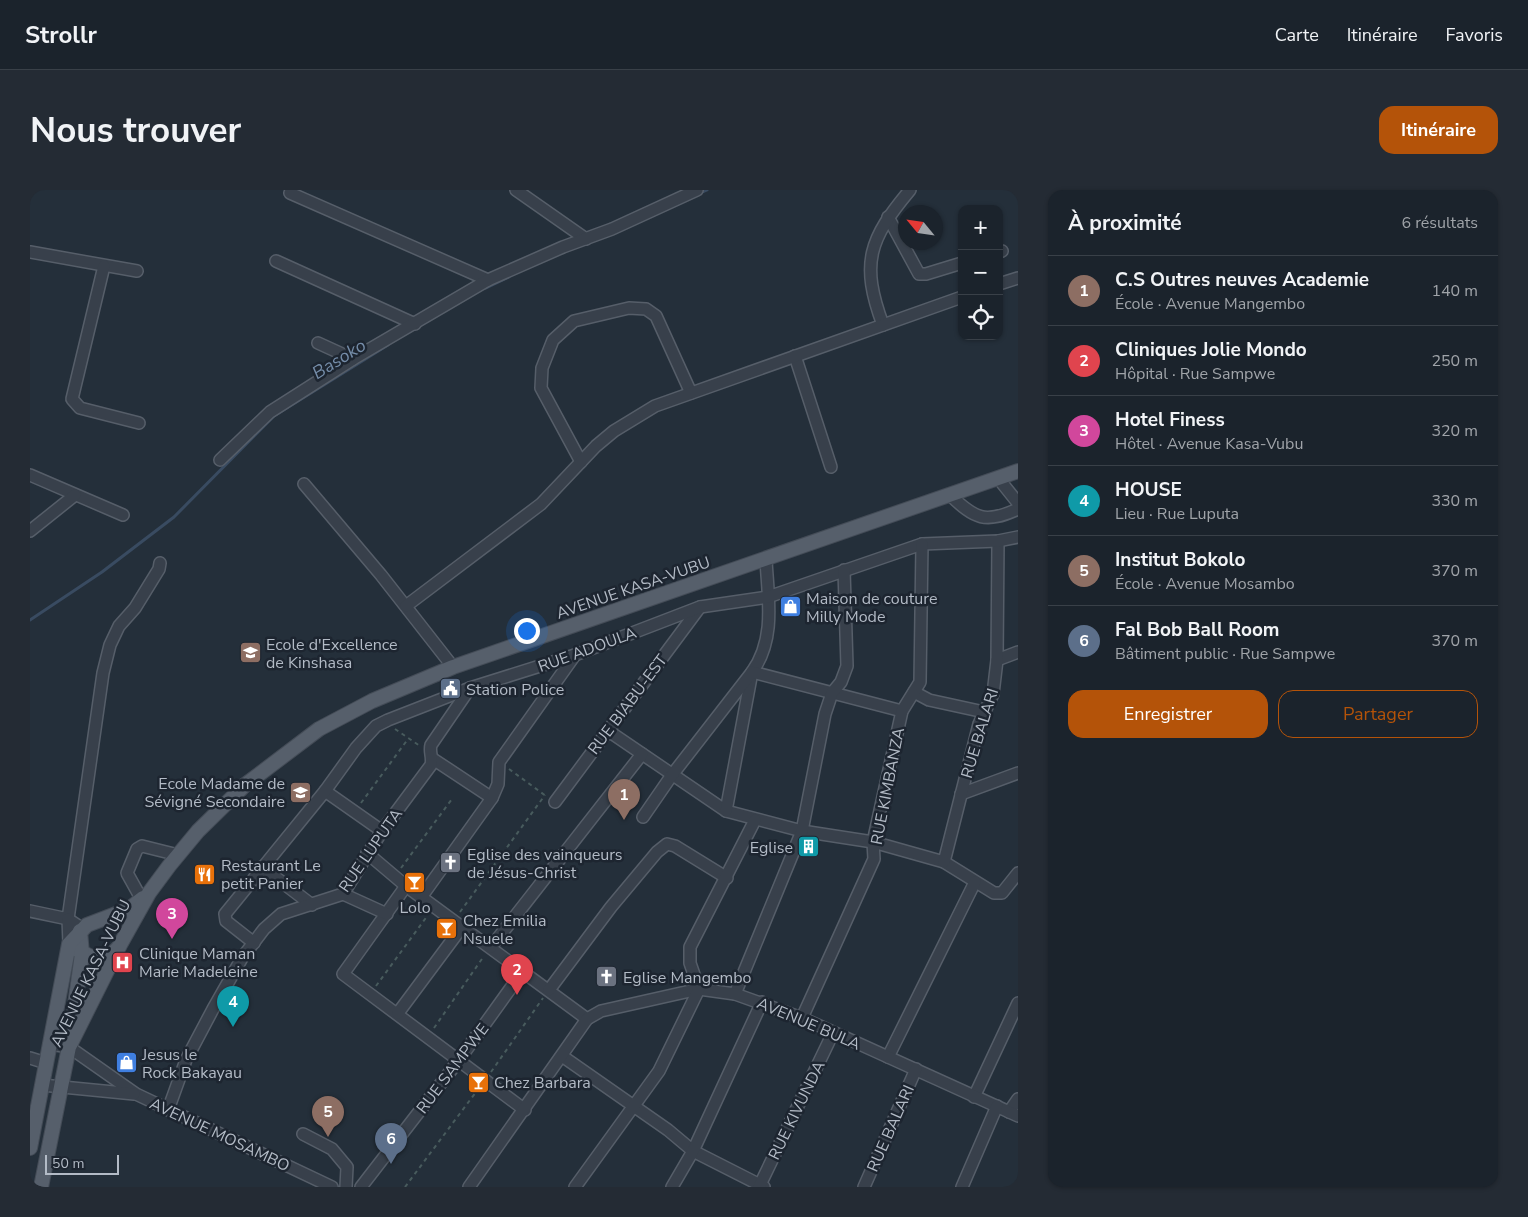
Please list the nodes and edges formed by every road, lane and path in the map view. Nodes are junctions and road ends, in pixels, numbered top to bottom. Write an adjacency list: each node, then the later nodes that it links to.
1 (516, 190): 6 (street)
2 (698, 190): 6 (street)
3 (910, 190): 5 (street)
4 (290, 193): 13 (street)
5 (888, 217): 9 (street); 17 (street)
6 (586, 239): 13 (street)
7 (31, 256): 10 (street)
8 (276, 261): 16 (street)
9 (958, 264)
10 (104, 266): 11 (street); 22 (street)
11 (137, 271)
12 (1018, 278): 14 (street)
13 (488, 280): 16 (street)
14 (1003, 283)
15 (958, 298): 17 (street)
16 (415, 324): 20 (street)
17 (883, 325): 19 (street)
18 (318, 343): 20 (street)
19 (795, 356): 21 (street); 25 (street)
20 (353, 359): 23 (street)
21 (691, 393): 24 (street); 24 (street)
22 (139, 423)
23 (220, 460)
24 (582, 462): 43 (street)
25 (831, 467)
26 (1018, 471): 28 (main road, AVENUE KASA-VUBU)
27 (30, 475): 30 (street)
28 (998, 478): 31 (main road, AVENUE KASA-VUBU); 32 (street)
29 (304, 484): 43 (street)
30 (75, 495): 34 (street); 35 (street)
31 (950, 495): 33 (street); 39 (main road, AVENUE KASA-VUBU)
32 (1018, 504)
33 (1018, 509)
34 (122, 515)
35 (30, 531)
36 (1018, 537): 37 (street, RUE ADOULA)
37 (998, 542): 38 (street, RUE ADOULA); 47 (street, RUE BALARI)
38 (922, 544): 41 (street, RUE ADOULA); 51 (street, RUE KIMBANZA)
39 (766, 560): 42 (street); 48 (main road, AVENUE KASA-VUBU)
40 (160, 563): 91 (street)
41 (844, 570): 42 (street, RUE ADOULA); 52 (street)
42 (768, 597): 44 (street, RUE ADOULA); 49 (street)
43 (406, 606): 48 (street)
44 (700, 607): 46 (street, RUE ADOULA); 56 (street, RUE BIABU-EST)
45 (1018, 652): 47 (street)
46 (575, 655): 50 (street, RUE ADOULA); 60 (street)
47 (997, 660): 54 (street, RUE BALARI)
48 (453, 667): 76 (main road, AVENUE KASA-VUBU)
49 (752, 672): 52 (street); 62 (street); 68 (street)
50 (470, 688): 55 (street, RUE ADOULA); 59 (street, RUE LUPUTA)
51 (914, 692): 53 (street, RUE KIMBANZA); 54 (street)
52 (832, 693): 53 (street); 73 (street)
53 (902, 711): 74 (street, RUE KIMBANZA)
54 (984, 712): 64 (street, RUE BALARI)
55 (388, 720): 57 (path); 63 (street, RUE ADOULA)
56 (607, 730): 58 (street); 67 (street, RUE BIABU-EST)
57 (408, 739): 59 (path); 69 (path)
58 (642, 754): 62 (street); 97 (street)
59 (432, 757): 66 (street); 72 (street, RUE LUPUTA)
60 (499, 762): 66 (street); 67 (path)
61 (1018, 773): 64 (street)
62 (672, 775): 68 (street); 70 (street)
63 (325, 791): 69 (street); 78 (street, RUE ADOULA)
64 (961, 794): 77 (street, RUE BALARI)
65 (452, 798): 80 (path)
66 (492, 798): 86 (street)
67 (550, 798): 92 (path)
68 (726, 810): 71 (street)
69 (355, 811): 72 (street)
70 (643, 818)
71 (755, 820): 73 (street); 81 (street)
72 (382, 831): 75 (street, RUE LUPUTA)
73 (802, 831): 74 (street); 103 (street)
74 (873, 842): 77 (street); 107 (street, RUE KIMBANZA)
75 (367, 853): 80 (street); 84 (street, RUE LUPUTA)
76 (178, 855): 85 (main road, AVENUE KASA-VUBU); 85 (street)
77 (944, 862): 82 (street)
78 (262, 867): 87 (street); 95 (street, RUE ADOULA)
79 (1018, 873): 82 (street)
80 (395, 876): 83 (street)
81 (727, 878): 100 (street); 101 (street)
82 (976, 882): 114 (street)
83 (406, 886): 86 (street); 90 (street)
84 (343, 894): 87 (street, RUE LUPUTA); 90 (street)
85 (146, 896): 93 (main road, AVENUE KASA-VUBU); 94 (main road, AVENUE KASA-VUBU)
86 (422, 896): 88 (street)
87 (312, 905): 95 (street, RUE LUPUTA)
88 (435, 906): 92 (street); 102 (path)
89 (30, 911): 91 (street)
90 (386, 914): 102 (street)
91 (68, 919): 93 (street); 96 (street)
92 (458, 923): 97 (street); 106 (street)
93 (80, 931): 96 (main road, AVENUE KASA-VUBU); 98 (main road)
94 (121, 943): 98 (main road); 112 (main road, AVENUE KASA-VUBU)
95 (254, 943): 126 (street, RUE LUPUTA)
96 (69, 944): 98 (main road); 111 (main road, AVENUE KASA-VUBU)
97 (491, 947): 99 (street); 110 (path)
98 (82, 954): 112 (main road)
99 (523, 971): 101 (street); 116 (street, RUE SAMPWE)
100 (698, 989): 103 (street, AVENUE BULA); 108 (street, AVENUE BULA); 125 (street)
101 (549, 990): 108 (street)
102 (370, 994): 106 (street)
103 (735, 994): 104 (street, AVENUE BULA)
104 (762, 1002): 107 (street, AVENUE BULA); 131 (street)
105 (1018, 1003): 122 (street)
106 (398, 1013): 110 (street)
107 (802, 1018): 109 (street, AVENUE BULA)
108 (588, 1019): 113 (street)
109 (833, 1033): 114 (street, AVENUE BULA); 132 (street, RUE KIVUNDA)
110 (428, 1036): 116 (street)
111 (50, 1044): 112 (street, AVENUE MOSAMBO); 117 (main road, AVENUE KASA-VUBU)
112 (69, 1047): 120 (main road, AVENUE KASA-VUBU); 121 (street, AVENUE MOSAMBO)
113 (562, 1056): 125 (street); 127 (street)
114 (888, 1057): 118 (street, AVENUE BULA)
115 (30, 1058): 117 (street)
116 (459, 1060): 127 (street); 136 (street, RUE SAMPWE)
117 (46, 1063): 119 (main road, AVENUE KASA-VUBU)
118 (916, 1070): 122 (street, AVENUE BULA); 140 (street, RUE BALARI)
119 (42, 1085): 120 (street, AVENUE MOSAMBO); 130 (main road, AVENUE KASA-VUBU)
120 (61, 1086): 121 (street, AVENUE MOSAMBO); 133 (main road, AVENUE KASA-VUBU)
121 (136, 1094): 126 (street, AVENUE MOSAMBO)
122 (974, 1098): 124 (street, AVENUE BULA)
123 (1018, 1099): 128 (street)
124 (997, 1106): 128 (street, AVENUE BULA); 141 (street)
125 (635, 1107): 131 (street); 138 (street)
126 (168, 1110): 134 (street, AVENUE MOSAMBO)
127 (524, 1110): 137 (street)
128 (1014, 1114)
129 (303, 1134): 135 (street)
130 (30, 1148)
131 (693, 1152): 132 (street); 139 (street)
132 (761, 1186)
133 (41, 1187)
134 (332, 1187)
135 (346, 1187)
136 (361, 1187)
137 (469, 1187)
138 (574, 1187)
139 (672, 1187)
140 (864, 1187)
141 (962, 1187)

